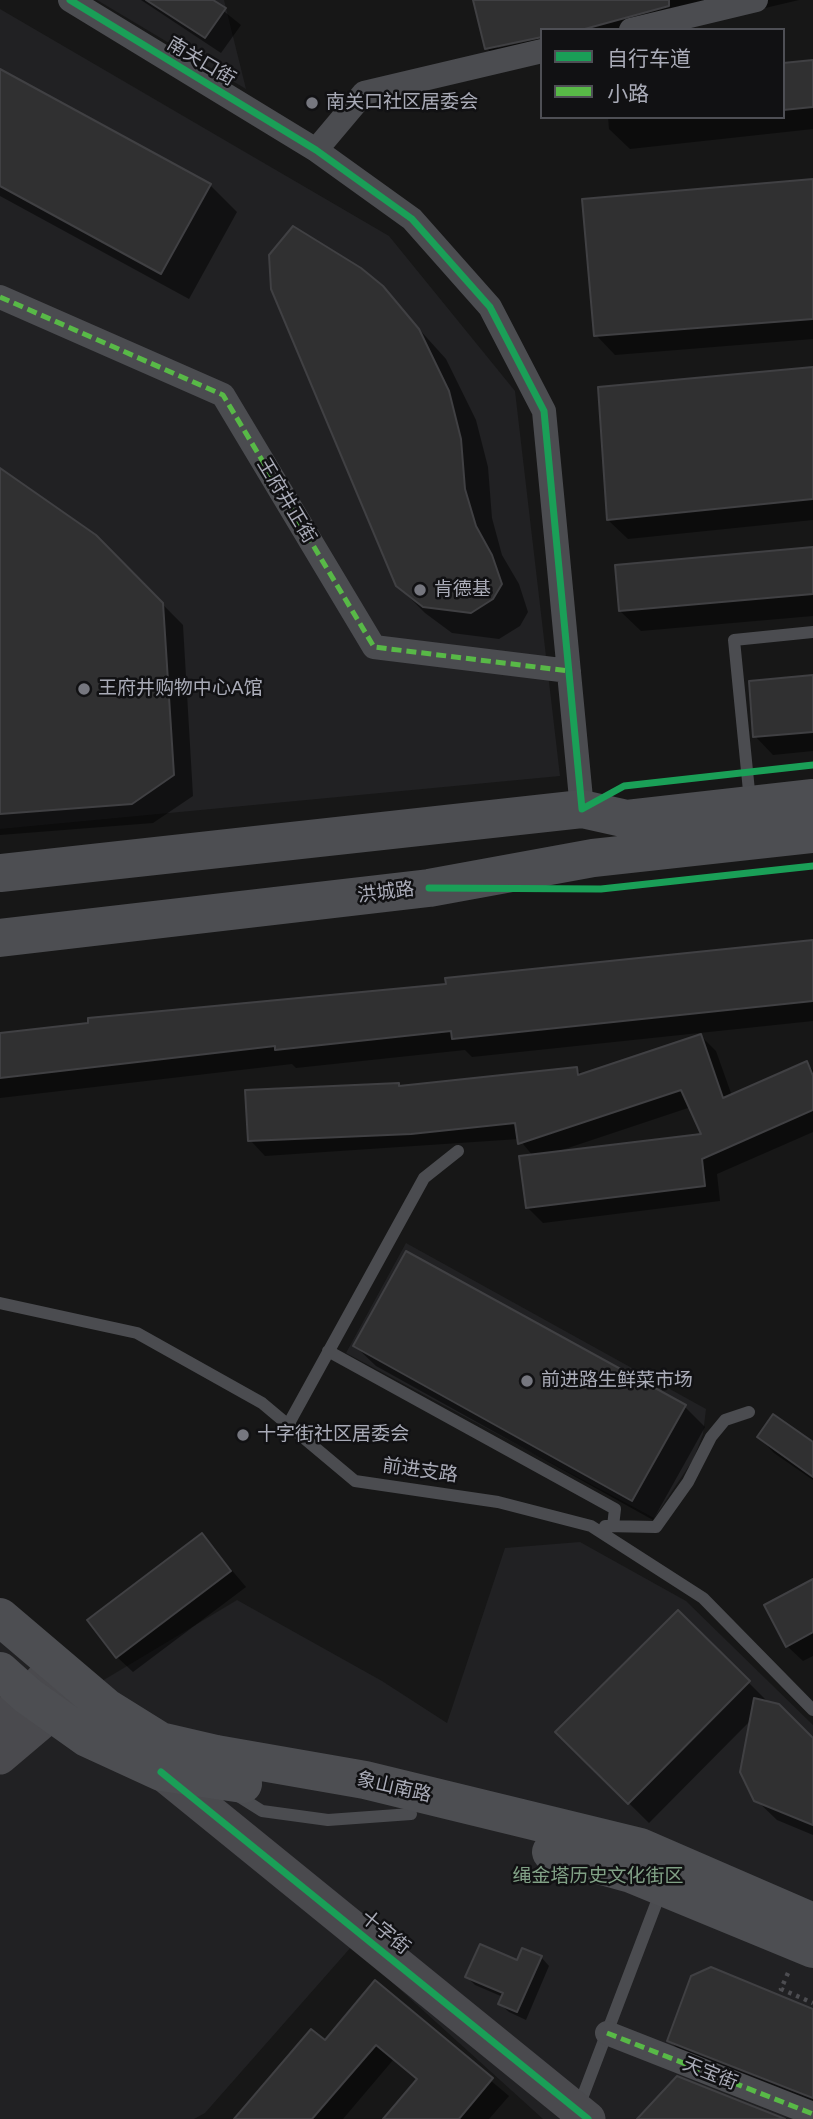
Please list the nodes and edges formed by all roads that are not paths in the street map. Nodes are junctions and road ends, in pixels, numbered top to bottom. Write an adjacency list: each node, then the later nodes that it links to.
1 (70, 0): 5 (street, 南关口街)
2 (756, 0): 3 (street)
3 (639, 28)
4 (540, 51): 5 (street)
5 (316, 150): 8 (street, 南关口街)
6 (0, 297): 8 (street, 王府井正街)
7 (813, 632): 10 (lane)
8 (569, 671): 11 (street, 南关口街)
9 (813, 798): 10 (main road)
10 (751, 805): 11 (main road)
11 (582, 809): 13 (main road)
12 (813, 834): 14 (main road, 洪城路)
13 (0, 873)
14 (0, 938)
15 (458, 1151): 17 (lane)
16 (0, 1303): 19 (lane, 前进支路)
17 (328, 1351): 19 (lane); 21 (lane)
18 (749, 1412): 21 (lane)
19 (288, 1425): 20 (lane, 前进支路)
20 (591, 1525): 21 (lane); 26 (lane, 前进支路)
21 (613, 1526)
22 (0, 1617): 24 (main road, 象山南路)
23 (0, 1671): 25 (main road, 象山南路)
24 (69, 1676): 25 (street); 30 (main road, 象山南路)
25 (27, 1710): 27 (street); 28 (main road, 象山南路)
26 (813, 1710)
27 (0, 1757)
28 (160, 1772): 29 (main road, 象山南路); 33 (street, 十字街)
29 (663, 1887): 31 (main road, 象山南路); 32 (lane)
30 (813, 1922)
31 (801, 1961)
32 (607, 2033): 33 (lane); 34 (street, 天宝街)
33 (583, 2114)
34 (813, 2115)

